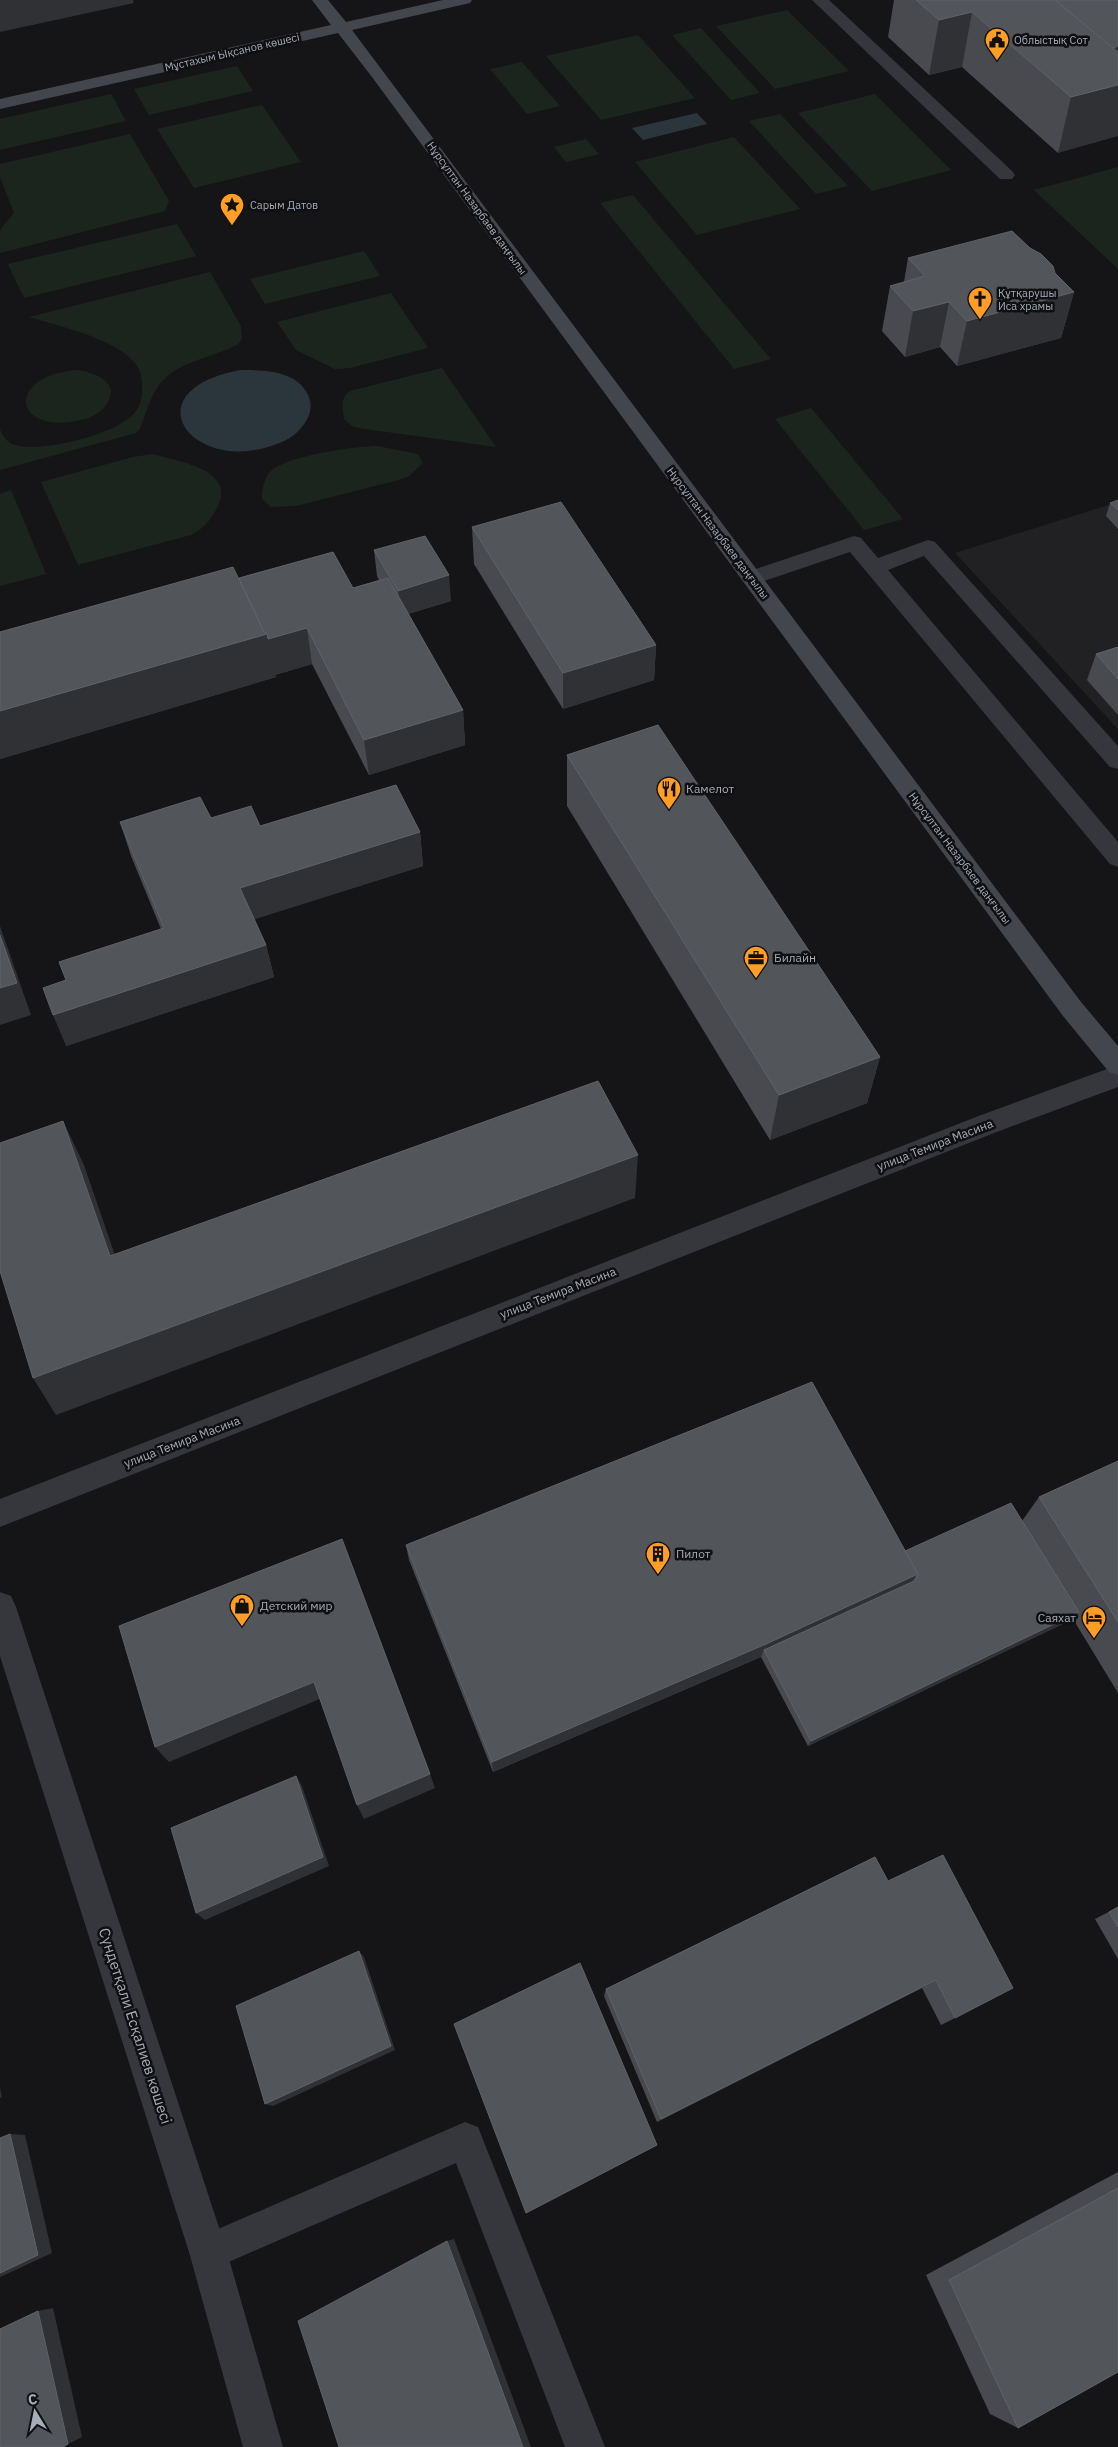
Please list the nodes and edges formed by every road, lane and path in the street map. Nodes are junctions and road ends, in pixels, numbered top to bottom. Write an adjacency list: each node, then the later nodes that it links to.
1 (320, 0): 4 (main road, Нұрсұлтан Назарбаев даңғылы)
2 (464, 0): 4 (main road, Мұстахым Ықсанов көшесі)
3 (820, 0): 6 (street)
4 (342, 27): 5 (main road, Мұстахым Ықсанов көшесі); 8 (main road, Нұрсұлтан Назарбаев даңғылы)
5 (0, 104)
6 (1006, 175)
7 (874, 567): 8 (street); 9 (street); 10 (street)
8 (752, 578): 11 (main road, Нұрсұлтан Назарбаев даңғылы)
9 (1118, 760)
10 (1118, 858)
11 (1118, 1064)
12 (1118, 1076): 13 (street, улица Темира Масина)
13 (0, 1513)
14 (0, 1607): 15 (street, Сүндетқали Есқалиев көшесі)
15 (208, 2252): 16 (street, Сүндетқали Есқалиев көшесі); 17 (street)
16 (263, 2447)
17 (586, 2447)

